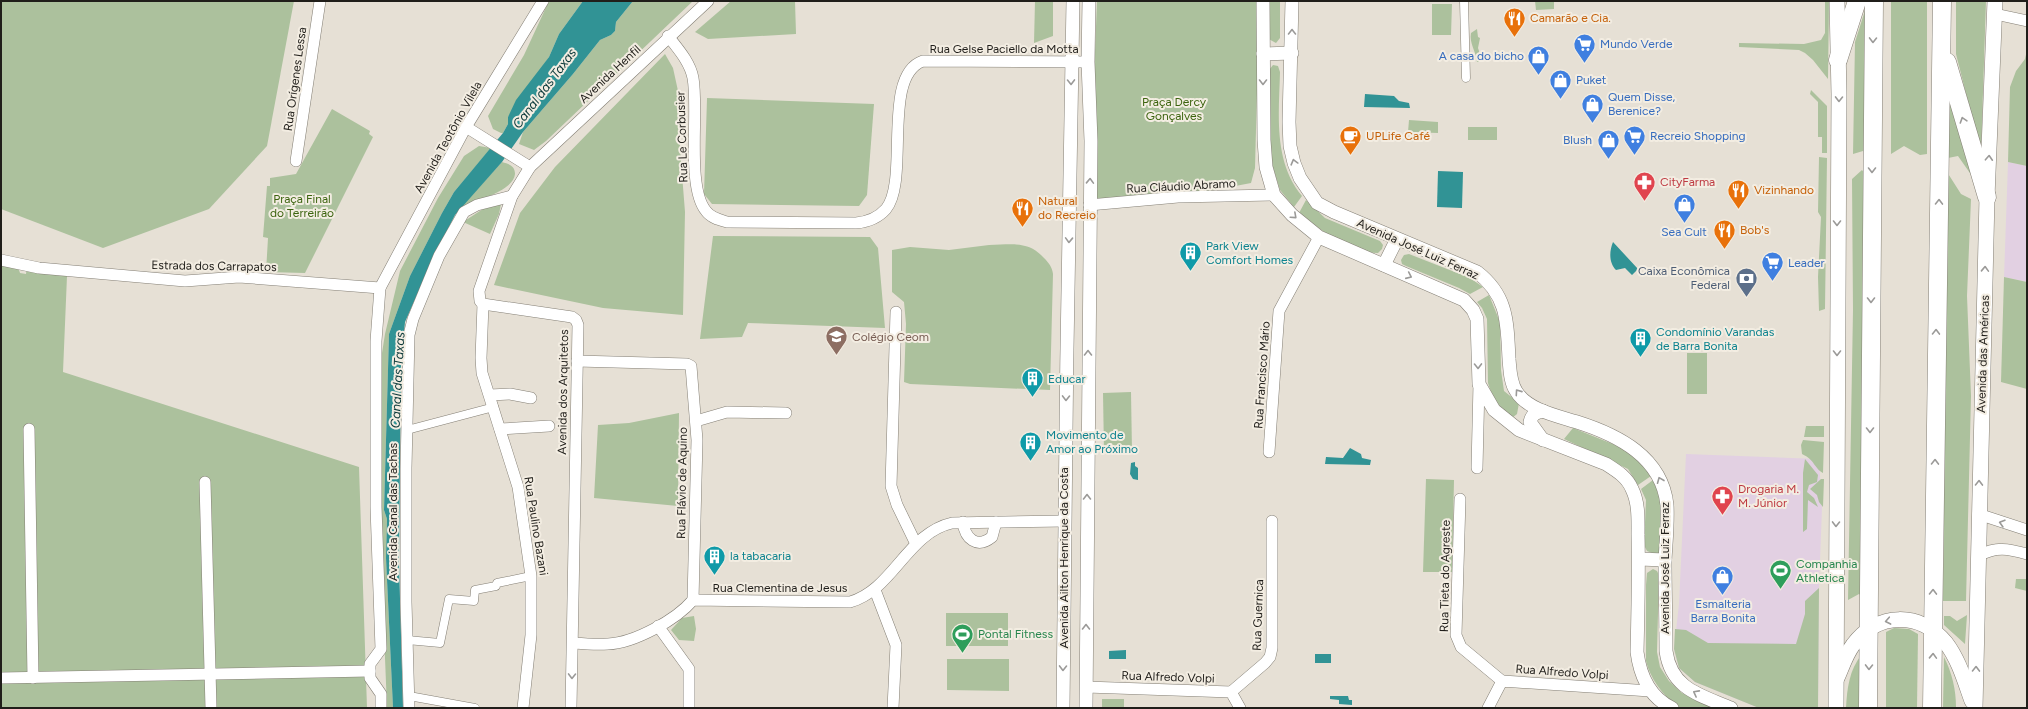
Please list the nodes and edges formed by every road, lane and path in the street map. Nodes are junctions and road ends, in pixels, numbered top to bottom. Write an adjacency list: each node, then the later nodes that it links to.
1 (320, 1): 26 (street, Rua Orígenes Lessa)
2 (543, 1): 25 (street, Avenida Teotônio Vilela)
3 (708, 1): 18 (street, Avenida Henfil)
4 (1073, 1): 15 (street, Avenida Ailton Henrique da Costa)
5 (1089, 1): 16 (street, Avenida Ailton Henrique da Costa)
6 (1263, 1): 19 (street)
7 (1292, 1): 20 (street, Avenida José Luiz Ferraz, one-way to 7)
8 (1464, 1): 24 (street)
9 (1837, 1): 21 (main road)
10 (1857, 1): 21 (highway)
11 (1874, 1): 74 (highway, one-way to 74)
12 (1942, 1): 17 (highway)
13 (1995, 8): 14 (street); 30 (main road, Avenida das Américas, one-way to 13)
14 (2027, 21)
15 (1072, 23): 16 (street); 22 (street, Avenida Ailton Henrique da Costa)
16 (1089, 23): 23 (street, Avenida Ailton Henrique da Costa)
17 (1942, 30): 30 (highway, one-way to 17); 75 (highway, one-way to 17)
18 (668, 36): 27 (street, Avenida Henfil); 32 (street, Rua Le Corbusier)
19 (1263, 54): 20 (street); 28 (street, one-way to 28)
20 (1292, 54): 34 (street, Avenida José Luiz Ferraz, one-way to 20)
21 (1838, 60): 83 (main road, one-way to 83)
22 (1071, 62): 23 (street, Rua Gelse Paciello da Motta); 32 (street, Rua Gelse Paciello da Motta); 41 (street, Avenida Ailton Henrique da Costa, one-way to 41)
23 (1088, 62): 31 (street, Avenida Ailton Henrique da Costa, one-way to 23)
24 (1466, 78)
25 (466, 127): 27 (street); 37 (street, Avenida Teotônio Vilela)
26 (296, 161)
27 (530, 167): 29 (street)
28 (1274, 195): 31 (street, Rua Cláudio Abramo); 33 (street, one-way to 33)
29 (512, 196): 38 (street); 53 (street, Avenida Canal das Tachas)
30 (1987, 197): 59 (main road, Avenida das Américas, one-way to 30)
31 (1089, 205): 40 (street, Avenida Ailton Henrique da Costa)
32 (877, 217)
33 (1319, 237): 36 (street); 55 (street, Rua Francisco Mário)
34 (1397, 239): 36 (street); 47 (street, Avenida José Luiz Ferraz, one-way to 34)
35 (1, 260): 37 (street, Estrada dos Carrapatos)
36 (1384, 265): 43 (street, one-way to 43)
37 (380, 288): 78 (street)
38 (483, 304): 42 (street, Avenida dos Arquitetos); 44 (street, Rua Paulino Bazani)
39 (896, 312): 65 (street)
40 (1088, 336): 41 (street); 84 (street, Avenida Ailton Henrique da Costa, one-way to 40)
41 (1066, 337): 60 (street, Avenida Ailton Henrique da Costa, one-way to 60)
42 (577, 361): 49 (street, Rua Flávio de Aquino); 77 (street, Avenida dos Arquitetos)
43 (1479, 384): 54 (street); 56 (street)
44 (490, 395): 45 (street); 46 (street, Rua Paulino Bazani)
45 (531, 398)
46 (494, 407): 51 (street, Rua Paulino Bazani); 53 (street)
47 (1543, 411): 54 (street); 69 (street, Avenida José Luiz Ferraz, one-way to 47)
48 (786, 413): 49 (street)
49 (696, 421): 72 (street, Rua Flávio de Aquino)
50 (549, 426): 51 (street)
51 (500, 428): 70 (street, Rua Paulino Bazani)
52 (29, 429): 81 (street)
53 (406, 430): 76 (street, Avenida Canal das Tachas)
54 (1544, 441): 68 (street)
55 (1269, 452)
56 (1477, 468)
57 (205, 482): 79 (street)
58 (1460, 499): 82 (street, Rua Tieta do Agreste)
59 (1978, 514): 64 (street, one-way to 59); 67 (main road, Avenida das Américas)
60 (1064, 521): 63 (street, Rua Clementina de Jesus); 96 (street, Avenida Ailton Henrique da Costa, one-way to 96)
61 (1272, 521): 85 (street, Rua Guernica)
62 (963, 522): 63 (street, Rua Clementina de Jesus); 63 (street); 65 (street, Rua Clementina de Jesus)
63 (996, 522)
64 (2027, 530)
65 (916, 544): 71 (street, Rua Clementina de Jesus)
66 (2027, 554): 67 (street)
67 (1979, 556): 105 (main road, Avenida das Américas, one-way to 67)
68 (1639, 559): 69 (street); 87 (street)
69 (1666, 560): 101 (street, Avenida José Luiz Ferraz, one-way to 69)
70 (531, 576): 76 (street); 92 (street, Rua Paulino Bazani)
71 (875, 590): 72 (street, Rua Clementina de Jesus); 95 (street)
72 (693, 600): 73 (street)
73 (658, 626): 77 (street); 94 (street)
74 (1869, 628): 75 (main road, one-way to 74); 83 (main road); 103 (highway, one-way to 103)
75 (1934, 631): 104 (highway, one-way to 75); 105 (main road)
76 (407, 640): 86 (street, Avenida Canal das Tachas)
77 (574, 644): 93 (street, Avenida dos Arquitetos, one-way to 93)
78 (370, 671): 79 (street); 89 (street)
79 (210, 674): 81 (street); 88 (street)
80 (1, 678): 81 (street)
81 (33, 678)
82 (1502, 681): 87 (street, Rua Alfredo Volpi); 99 (street, Rua Alfredo Volpi)
83 (1835, 682): 102 (main road)
84 (1086, 687): 85 (street, Rua Alfredo Volpi); 97 (street, Avenida Ailton Henrique da Costa)
85 (1231, 692): 98 (street, Rua Alfredo Volpi)
86 (409, 696): 90 (street, Avenida Canal das Tachas); 91 (street)
87 (1654, 699): 100 (street)
88 (211, 708)
89 (382, 708)
90 (410, 708)
91 (475, 708)
92 (523, 708)
93 (571, 708)
94 (689, 708)
95 (893, 708)
96 (1063, 708)
97 (1086, 708)
98 (1240, 708)
99 (1488, 708)
100 (1672, 708)
101 (1732, 708)
102 (1836, 708)
103 (1868, 708)
104 (1932, 708)
105 (1975, 708)

